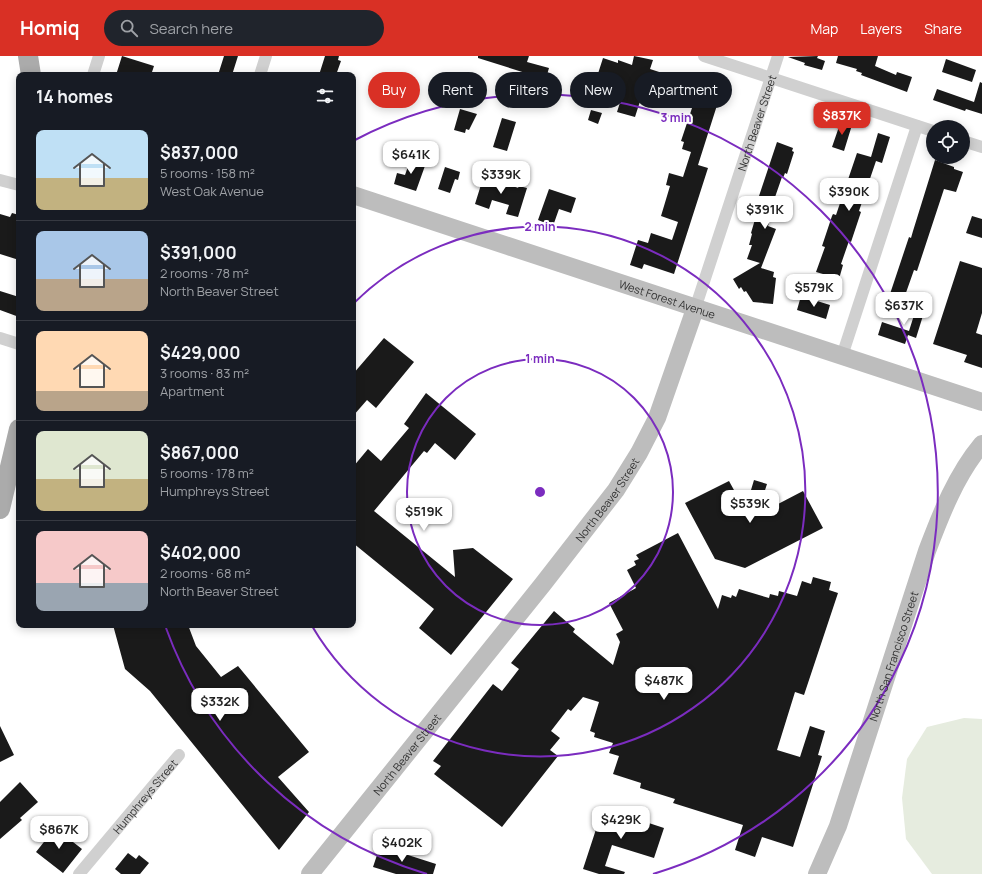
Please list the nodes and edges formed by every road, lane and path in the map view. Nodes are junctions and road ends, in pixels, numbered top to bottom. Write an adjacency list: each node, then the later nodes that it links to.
1 (28, 56): 6 (main road)
2 (99, 56): 7 (street)
3 (266, 56): 8 (street)
4 (704, 56): 9 (street)
5 (778, 56): 9 (street, North Beaver Street)
6 (31, 72)
7 (94, 72)
8 (261, 72)
9 (770, 78): 10 (street); 17 (street, North Beaver Street)
10 (917, 126): 11 (street); 20 (street)
11 (926, 129)
12 (970, 143): 13 (street)
13 (982, 147)
14 (0, 180): 15 (street)
15 (16, 185)
16 (356, 196): 17 (street, West Forest Avenue)
17 (696, 308): 20 (street, West Forest Avenue); 27 (street, North Beaver Street)
18 (0, 338): 19 (street)
19 (16, 343)
20 (842, 356): 21 (street, West Forest Avenue)
21 (982, 402)
22 (16, 442): 24 (main road)
23 (982, 444): 28 (street, North San Francisco Street)
24 (0, 509)
25 (179, 755): 26 (street, Humphreys Street)
26 (79, 874)
27 (310, 874)
28 (817, 874)

